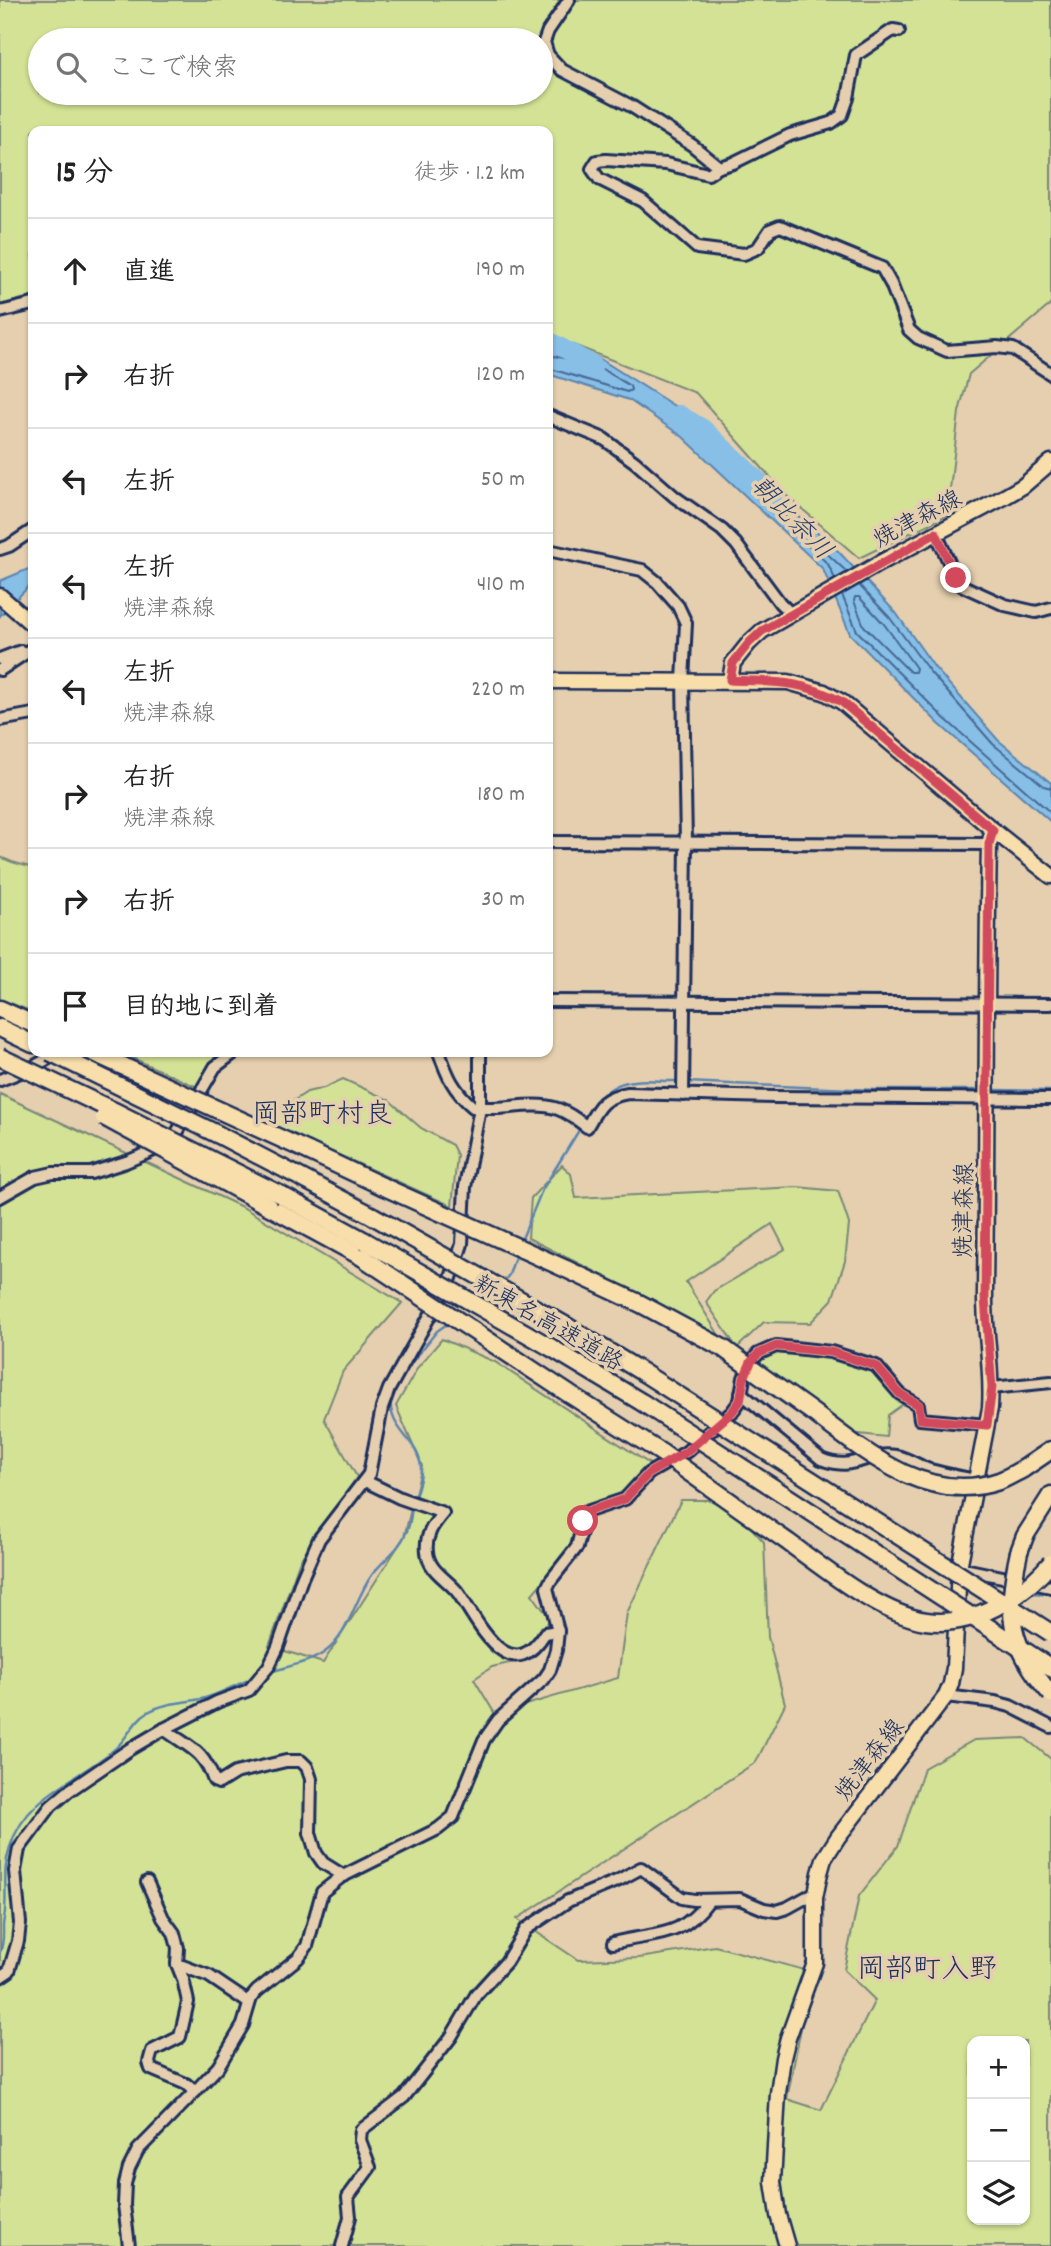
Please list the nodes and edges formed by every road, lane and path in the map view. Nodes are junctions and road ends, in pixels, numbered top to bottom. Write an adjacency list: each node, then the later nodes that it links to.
1 (569, 0): 2 (street)
2 (550, 28)
3 (899, 31): 5 (street)
4 (553, 60): 5 (street)
5 (719, 167): 8 (street)
6 (28, 305): 7 (street)
7 (0, 312)
8 (1051, 374)
9 (553, 418): 17 (street)
10 (1051, 462): 12 (main road, 焼津森線)
11 (28, 533): 13 (street)
12 (936, 533): 16 (street); 17 (main road, 焼津森線)
13 (0, 549)
14 (553, 551): 25 (street)
15 (0, 596): 18 (main road)
16 (1051, 608)
17 (796, 611): 23 (main road, 焼津森線)
18 (28, 621)
19 (28, 649): 21 (street)
20 (28, 650): 22 (street)
21 (0, 659)
22 (0, 670)
23 (730, 680): 25 (main road); 28 (main road)
24 (553, 681): 25 (main road)
25 (683, 681): 30 (street)
26 (28, 715): 27 (street)
27 (0, 720)
28 (991, 837): 30 (street); 31 (main road); 34 (main road, 焼津森線)
29 (553, 842): 30 (street)
30 (686, 842): 33 (street)
31 (1051, 876)
32 (553, 1001): 33 (street)
33 (683, 1001): 34 (street); 48 (street)
34 (986, 1004): 35 (street); 49 (main road, 焼津森線)
35 (1051, 1004)
36 (0, 1009): 37 (highway)
37 (28, 1022)
38 (0, 1028): 39 (highway)
39 (28, 1042)
40 (51, 1057): 47 (street)
41 (60, 1057): 66 (highway, 新東名高速道路, bridge)
42 (103, 1057): 58 (highway, bridge)
43 (228, 1057): 52 (street)
44 (441, 1057): 51 (street)
45 (480, 1057): 51 (street)
46 (0, 1058): 53 (highway, 新東名高速道路, bridge)
47 (0, 1080)
48 (683, 1095): 49 (street); 51 (street)
49 (987, 1099): 50 (street); 55 (main road, 焼津森線)
50 (1051, 1099)
51 (480, 1108): 60 (street)
52 (0, 1197)
53 (274, 1200): 62 (highway, bridge); 67 (highway, 新東名高速道路, bridge)
54 (1051, 1382): 55 (street)
55 (992, 1388): 57 (main road, 焼津森線)
56 (741, 1393): 57 (street); 59 (street); 65 (street)
57 (987, 1425): 59 (main road, 焼津森線)
58 (1051, 1450)
59 (976, 1480): 63 (main road, 焼津森線)
60 (365, 1481): 65 (street); 71 (street)
61 (1051, 1495): 68 (highway, bridge)
62 (1051, 1563)
63 (959, 1568): 64 (street); 69 (main road, 焼津森線)
64 (1051, 1587)
65 (558, 1631): 72 (street)
66 (1051, 1633)
67 (1051, 1668)
68 (1051, 1694)
69 (946, 1696): 70 (street); 74 (main road, 焼津森線)
70 (1051, 1727)
71 (164, 1729): 72 (street); 78 (street)
72 (344, 1876): 79 (street)
73 (147, 1882): 77 (street)
74 (816, 1892): 75 (street); 83 (main road, 焼津森線)
75 (709, 1900): 76 (street); 82 (street)
76 (613, 1943)
77 (177, 1964): 79 (street); 80 (street)
78 (0, 1977)
79 (249, 2003): 80 (street)
80 (195, 2092): 81 (street)
81 (129, 2246)
82 (342, 2246)
83 (787, 2246)

